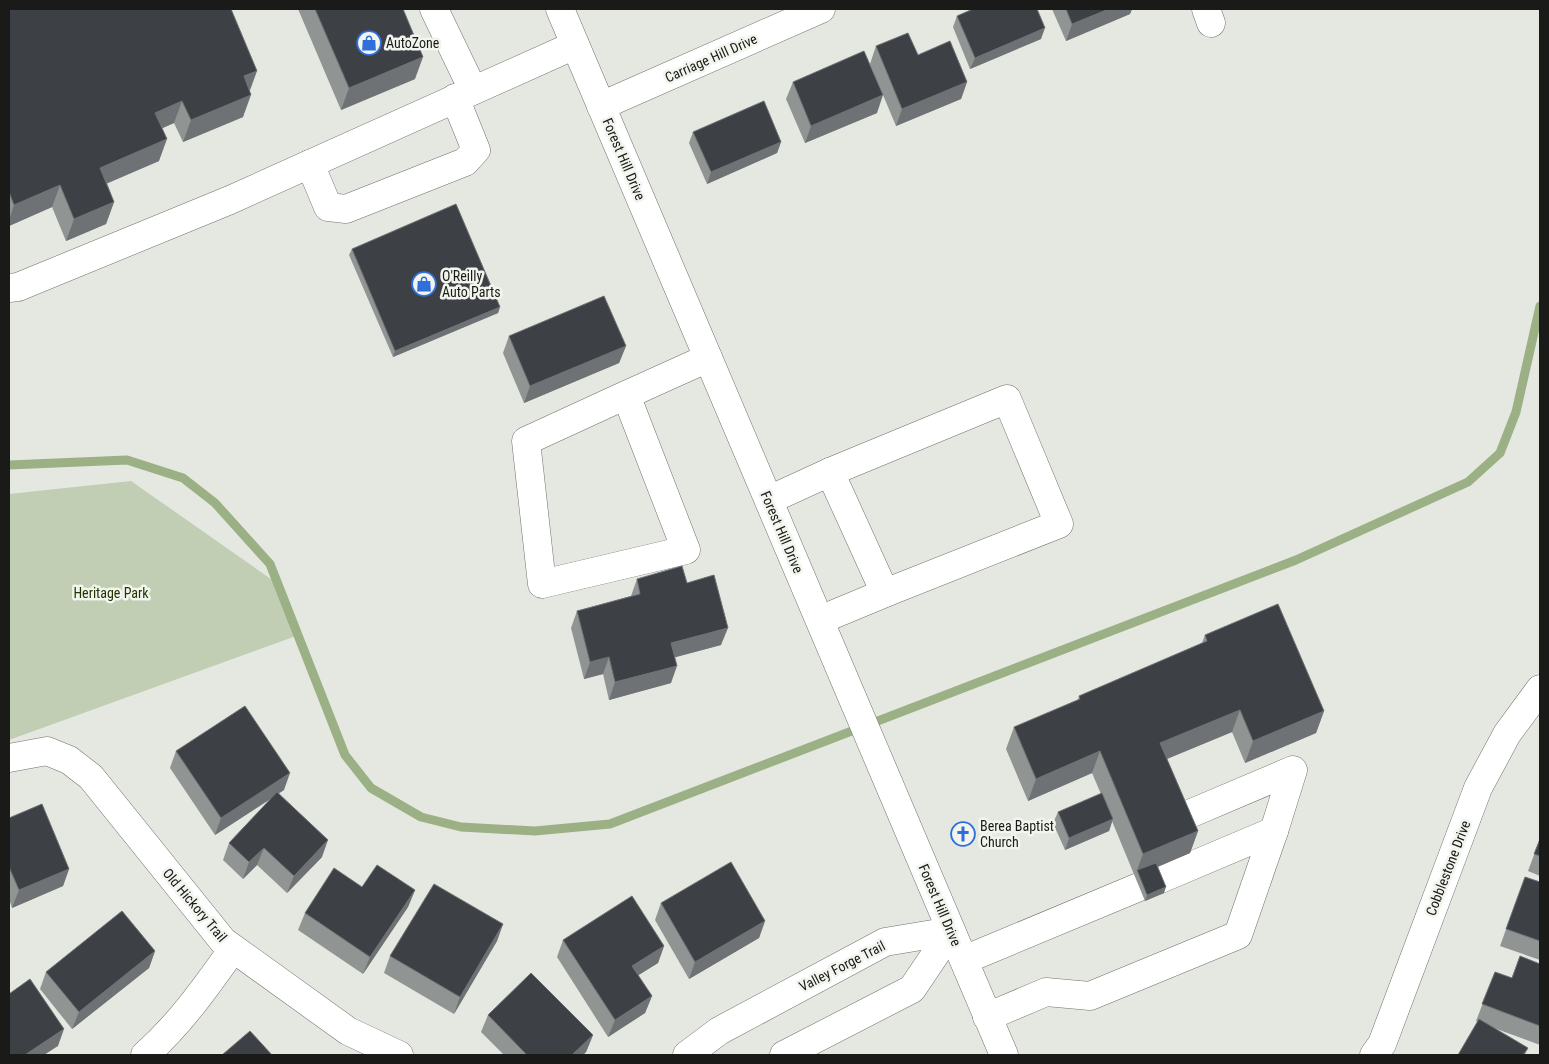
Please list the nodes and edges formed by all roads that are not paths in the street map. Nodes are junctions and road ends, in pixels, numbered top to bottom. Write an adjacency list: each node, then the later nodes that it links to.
1 (434, 9): 5 (street)
2 (560, 9): 4 (street, Forest Hill Drive)
3 (821, 9): 6 (street, Carriage Hill Drive)
4 (575, 45): 5 (street); 6 (street, Forest Hill Drive)
5 (464, 94): 7 (street); 7 (street)
6 (601, 106): 9 (street, Forest Hill Drive)
7 (310, 164): 8 (street)
8 (9, 288)
9 (708, 358): 10 (street); 12 (street, Forest Hill Drive)
10 (626, 395): 10 (street)
11 (830, 472): 12 (street); 13 (street); 13 (street)
12 (769, 500): 14 (street, Forest Hill Drive)
13 (884, 593): 14 (street)
14 (820, 620): 19 (street, Forest Hill Drive)
15 (1540, 689): 28 (street, Cobblestone Drive)
16 (9, 758): 20 (street, Old Hickory Trail)
17 (1187, 815): 18 (street)
18 (1274, 831): 21 (street); 22 (street)
19 (951, 931): 21 (street, Forest Hill Drive); 25 (street, Valley Forge Trail); 26 (street)
20 (233, 949): 23 (street); 24 (street, Old Hickory Trail)
21 (964, 960): 22 (street, Forest Hill Drive)
22 (988, 1016): 27 (street, Forest Hill Drive)
23 (145, 1055)
24 (398, 1055)
25 (687, 1055)
26 (784, 1055)
27 (1004, 1055)
28 (1374, 1055)

